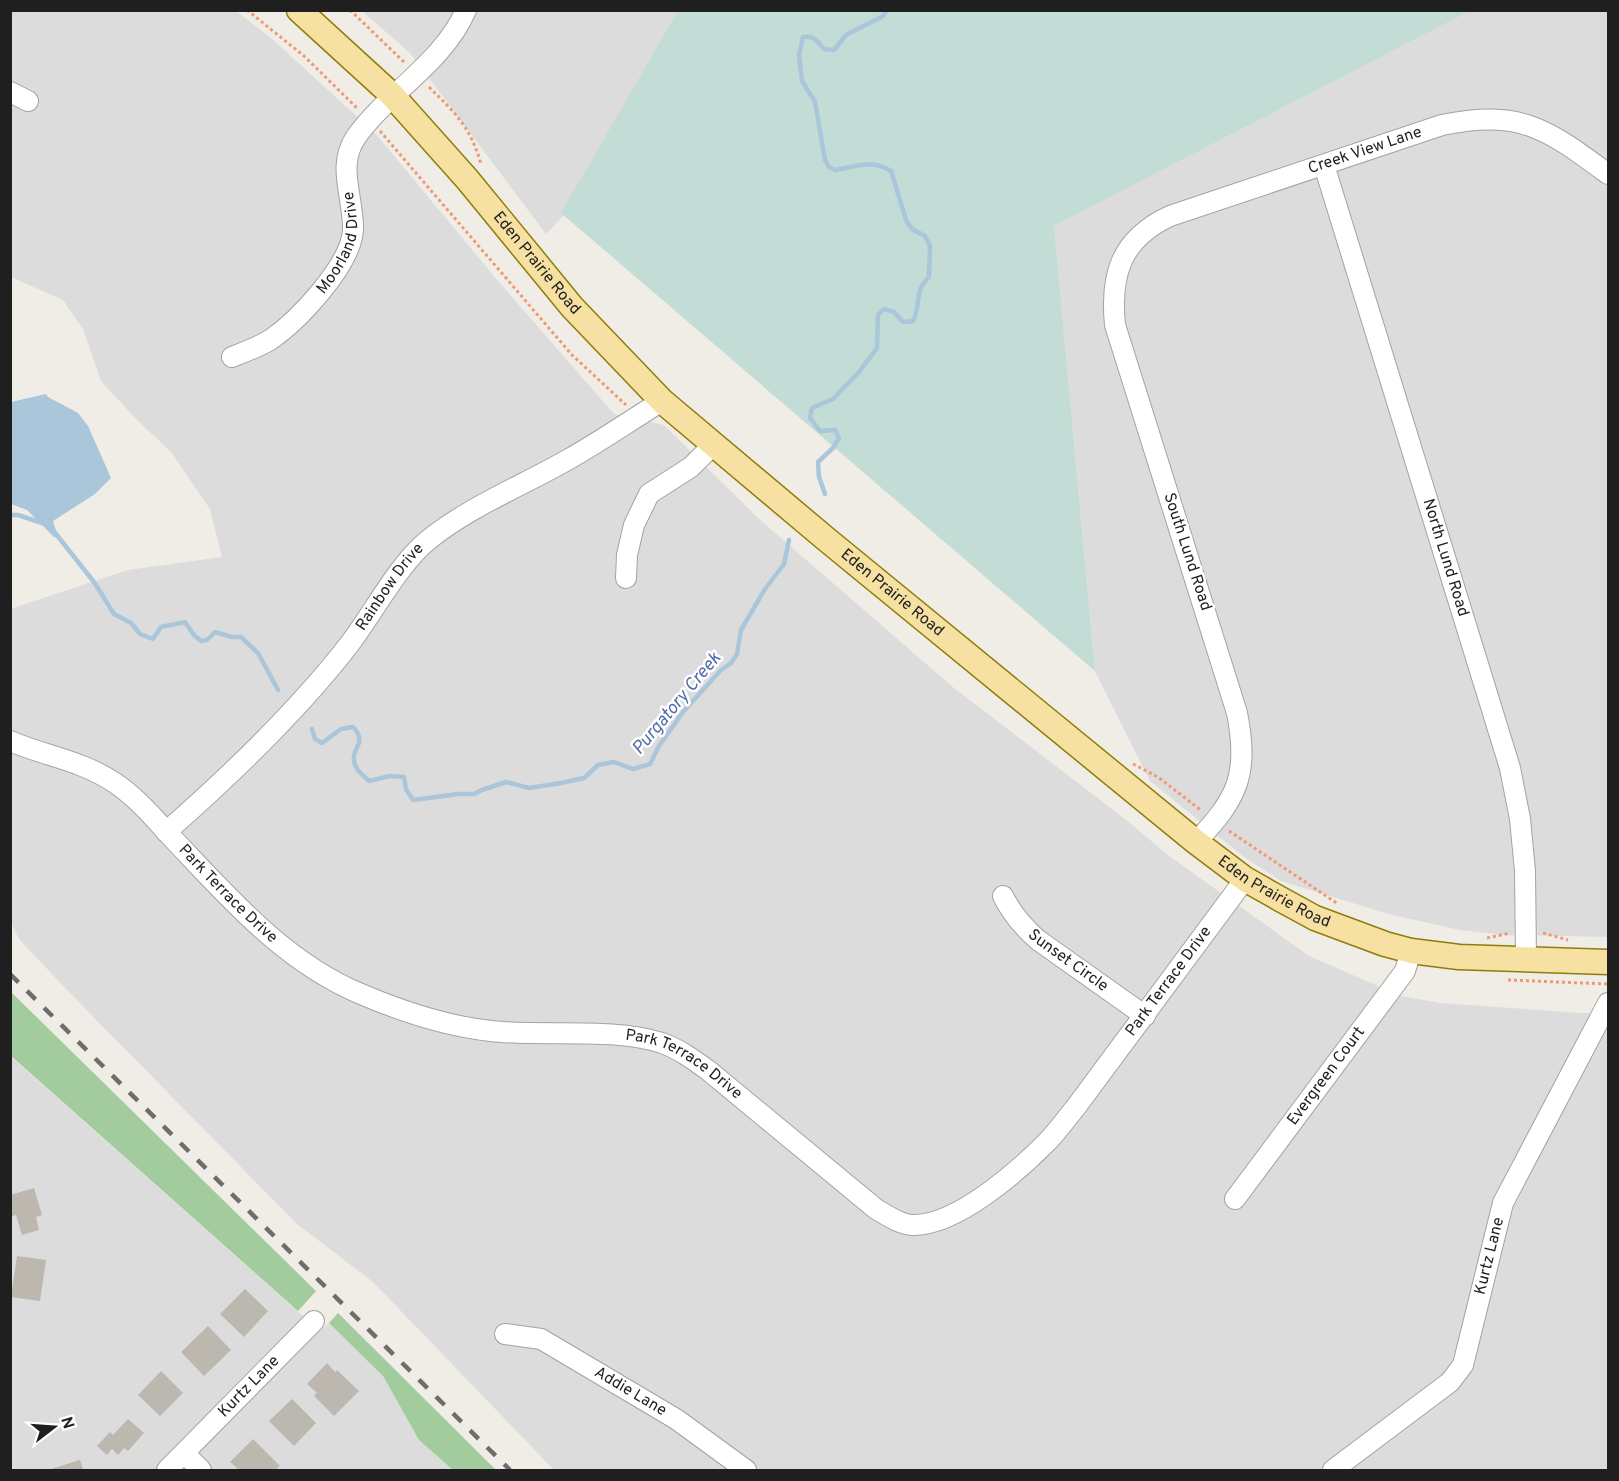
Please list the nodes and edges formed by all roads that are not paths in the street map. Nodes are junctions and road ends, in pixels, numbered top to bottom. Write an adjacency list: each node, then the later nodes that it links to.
1 (299, 10): 3 (main road, Eden Prairie Road)
2 (466, 10): 3 (street, Moorland Drive)
3 (392, 95): 7 (street, Moorland Drive); 8 (main road, Eden Prairie Road)
4 (1324, 165): 5 (street, Creek View Lane); 6 (street, Creek View Lane); 17 (street, North Lund Road)
5 (1608, 174)
6 (1125, 253): 13 (street, South Lund Road)
7 (232, 357)
8 (662, 401): 9 (main road, Eden Prairie Road); 12 (street, Rainbow Drive)
9 (713, 445): 10 (street); 13 (main road, Eden Prairie Road)
10 (626, 578)
11 (10, 741): 12 (street, Park Terrace Drive)
12 (166, 832): 20 (street, Park Terrace Drive)
13 (1196, 842): 14 (main road, Eden Prairie Road)
14 (1245, 879): 16 (main road, Eden Prairie Road); 20 (street, Park Terrace Drive)
15 (1003, 896): 20 (street, Sunset Circle)
16 (1411, 951): 17 (main road, Eden Prairie Road); 21 (street, Evergreen Court)
17 (1526, 958): 18 (main road, Eden Prairie Road)
18 (1608, 962)
19 (1608, 1003): 28 (street, Kurtz Lane)
20 (1145, 1016)
21 (1235, 1199)
22 (314, 1321): 24 (street, Kurtz Lane)
23 (505, 1334): 27 (street, Addie Lane)
24 (184, 1453): 25 (street, Kurtz Lane); 26 (street)
25 (167, 1470)
26 (201, 1470)
27 (746, 1470)
28 (1333, 1470)

